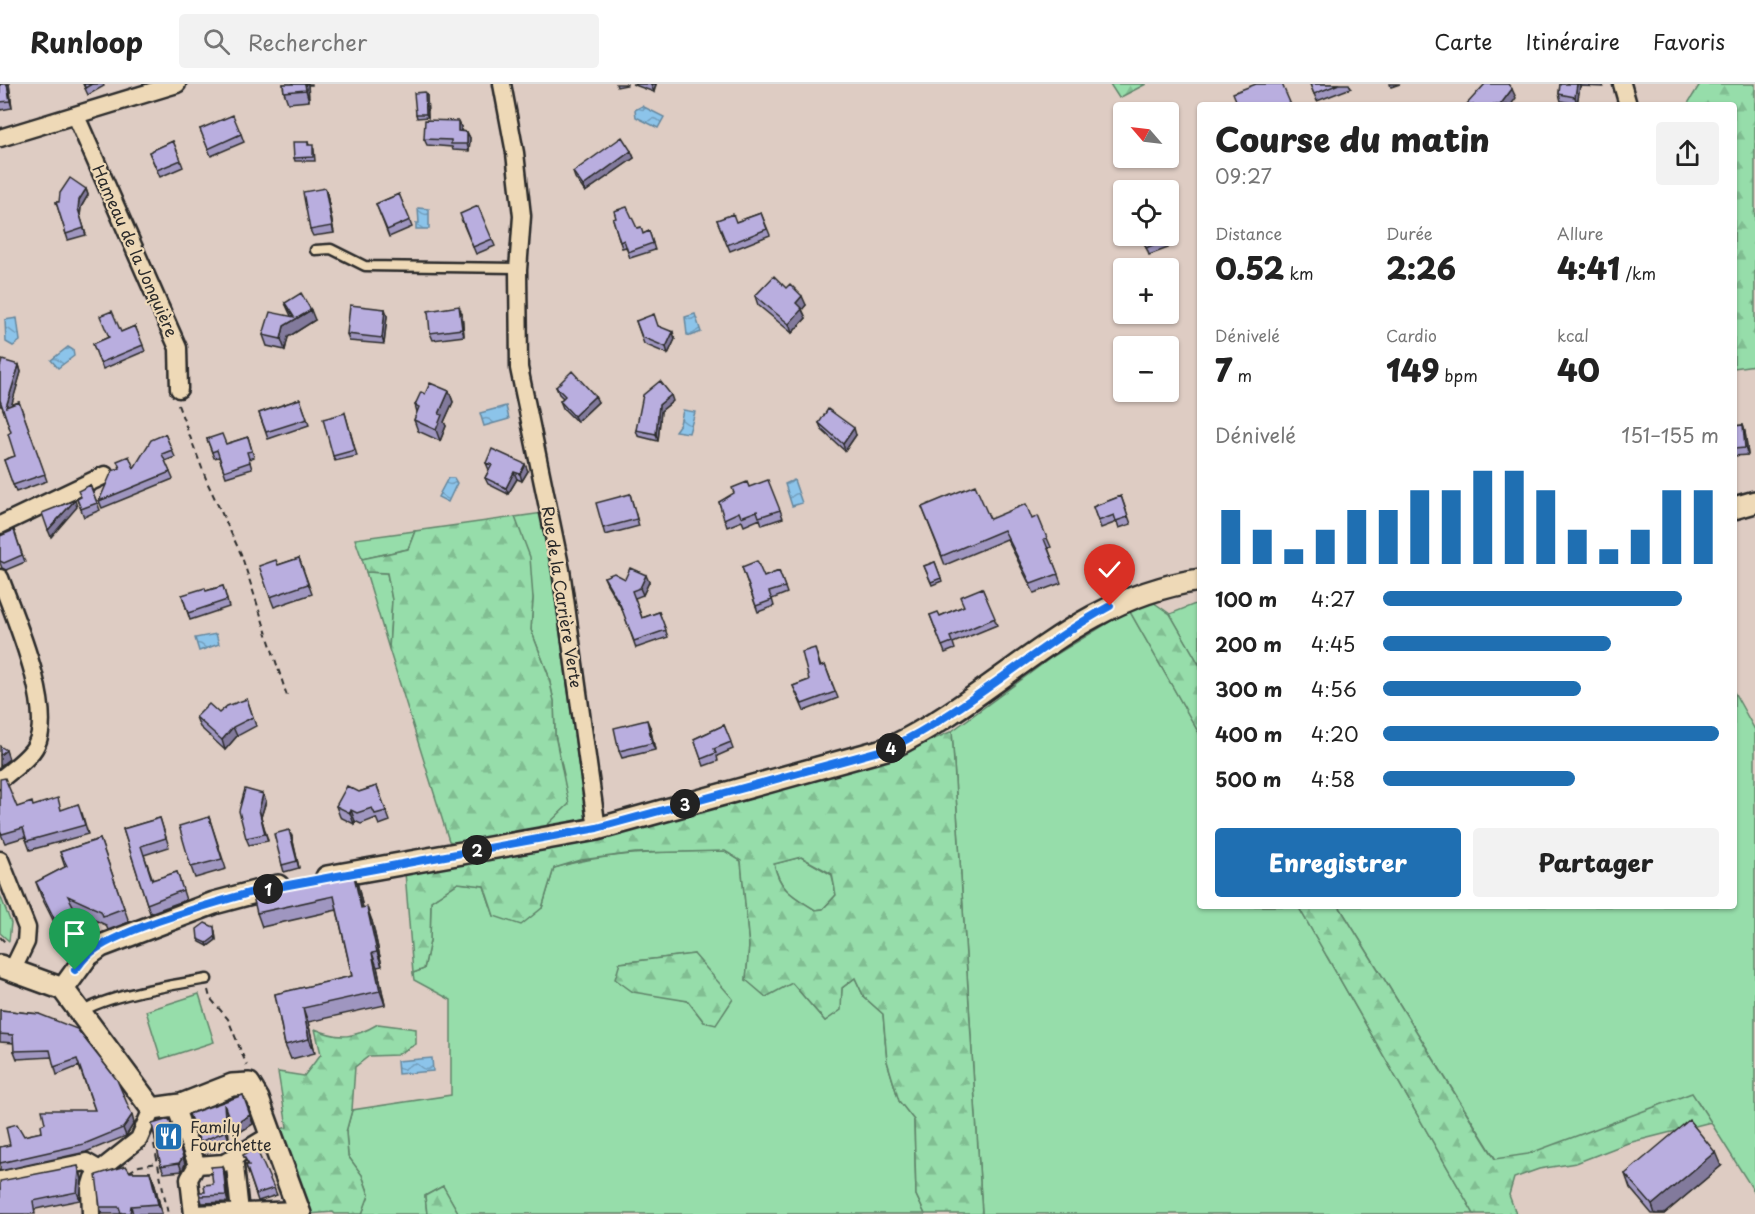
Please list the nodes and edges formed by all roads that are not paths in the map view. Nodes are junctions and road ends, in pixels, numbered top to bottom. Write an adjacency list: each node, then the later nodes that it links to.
1 (177, 84): 5 (street)
2 (502, 84): 8 (street, Rue de la Carrière Verte)
3 (1622, 84): 4 (street)
4 (1627, 102)
5 (76, 116): 6 (street); 9 (street, Hameau de la Jonquière)
6 (0, 138)
7 (315, 250): 8 (lane)
8 (518, 268): 17 (street, Rue de la Carrière Verte)
9 (179, 389)
10 (105, 475): 13 (street)
11 (1755, 502): 12 (street)
12 (1737, 507)
13 (0, 525)
14 (0, 578): 16 (street)
15 (1197, 580): 17 (street)
16 (0, 780)
17 (597, 828): 21 (street)
18 (0, 860): 19 (street)
19 (4, 970): 21 (street)
20 (206, 979): 22 (lane)
21 (63, 989): 22 (street)
22 (80, 1014): 24 (street)
23 (175, 1106): 24 (street); 25 (street); 27 (street)
24 (152, 1109): 28 (street)
25 (269, 1136): 26 (street); 31 (street)
26 (234, 1157): 27 (street); 30 (street)
27 (197, 1165): 33 (street)
28 (100, 1170): 29 (street); 32 (street)
29 (0, 1180)
30 (240, 1212): 31 (street); 33 (street)
31 (299, 1212)
32 (91, 1214)
33 (194, 1214)

